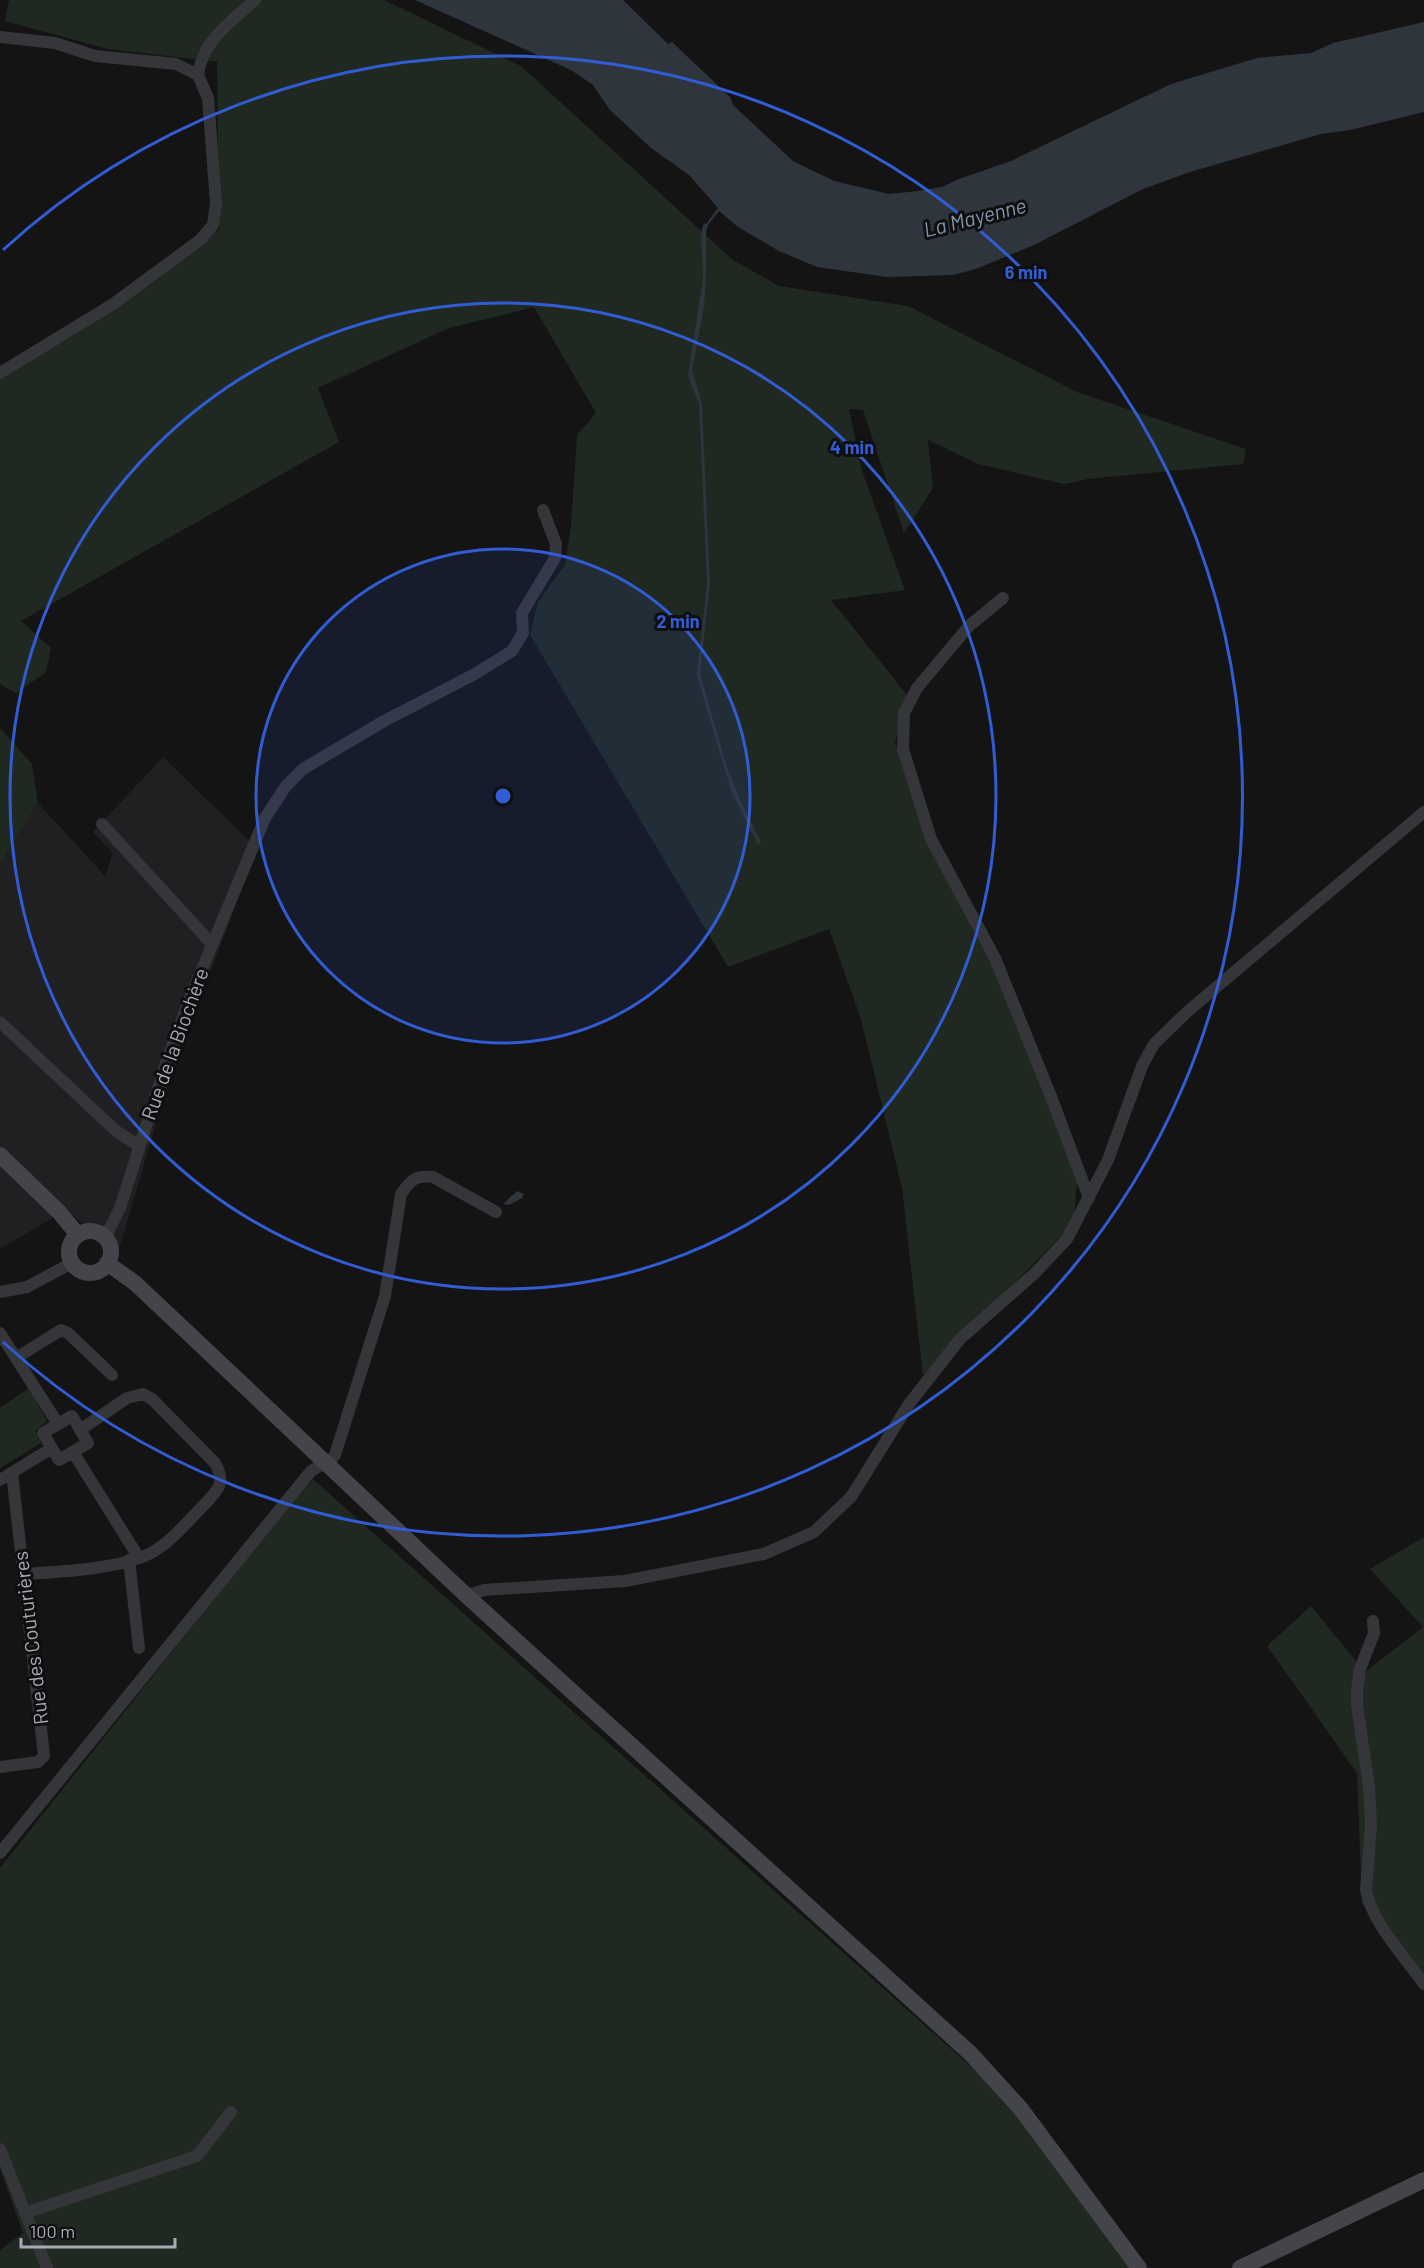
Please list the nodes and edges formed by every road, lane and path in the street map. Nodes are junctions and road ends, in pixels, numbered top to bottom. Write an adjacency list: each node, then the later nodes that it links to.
1 (255, 0): 3 (street)
2 (0, 37): 3 (street)
3 (198, 75): 4 (street)
4 (0, 373)
5 (543, 510): 9 (street, Rue de la Biochère)
6 (1003, 598): 13 (street)
7 (1424, 812): 13 (street)
8 (102, 824): 9 (street)
9 (211, 943): 11 (street, Rue de la Biochère)
10 (0, 1022): 11 (street, Rue de la Biochère)
11 (139, 1146): 16 (street, Rue de la Biochère)
12 (0, 1155): 15 (street)
13 (1089, 1198): 32 (street)
14 (496, 1212): 27 (street)
15 (78, 1235): 16 (street); 17 (street)
16 (105, 1238): 18 (street)
17 (72, 1263): 18 (street); 19 (street)
18 (107, 1263): 27 (street)
19 (0, 1292)
20 (2, 1341): 21 (street)
21 (16, 1358): 22 (street); 23 (street)
22 (112, 1375)
23 (58, 1424): 24 (street); 25 (street)
24 (80, 1430): 26 (street); 30 (street)
25 (52, 1448): 26 (street); 28 (street)
26 (73, 1452): 30 (street)
27 (326, 1462): 32 (street); 36 (street)
28 (12, 1473): 29 (street); 31 (street, Rue des Couturières)
29 (0, 1480)
30 (134, 1559): 31 (street); 34 (street)
31 (23, 1574): 35 (street, Rue des Couturières)
32 (468, 1598): 43 (street)
33 (1373, 1621): 37 (street)
34 (140, 1648)
35 (0, 1767)
36 (0, 1853)
37 (1424, 1984)
38 (231, 2112): 41 (street)
39 (0, 2149): 41 (street)
40 (1424, 2180): 44 (street)
41 (25, 2212): 42 (street)
42 (47, 2268)
43 (1139, 2268)
44 (1240, 2268)

